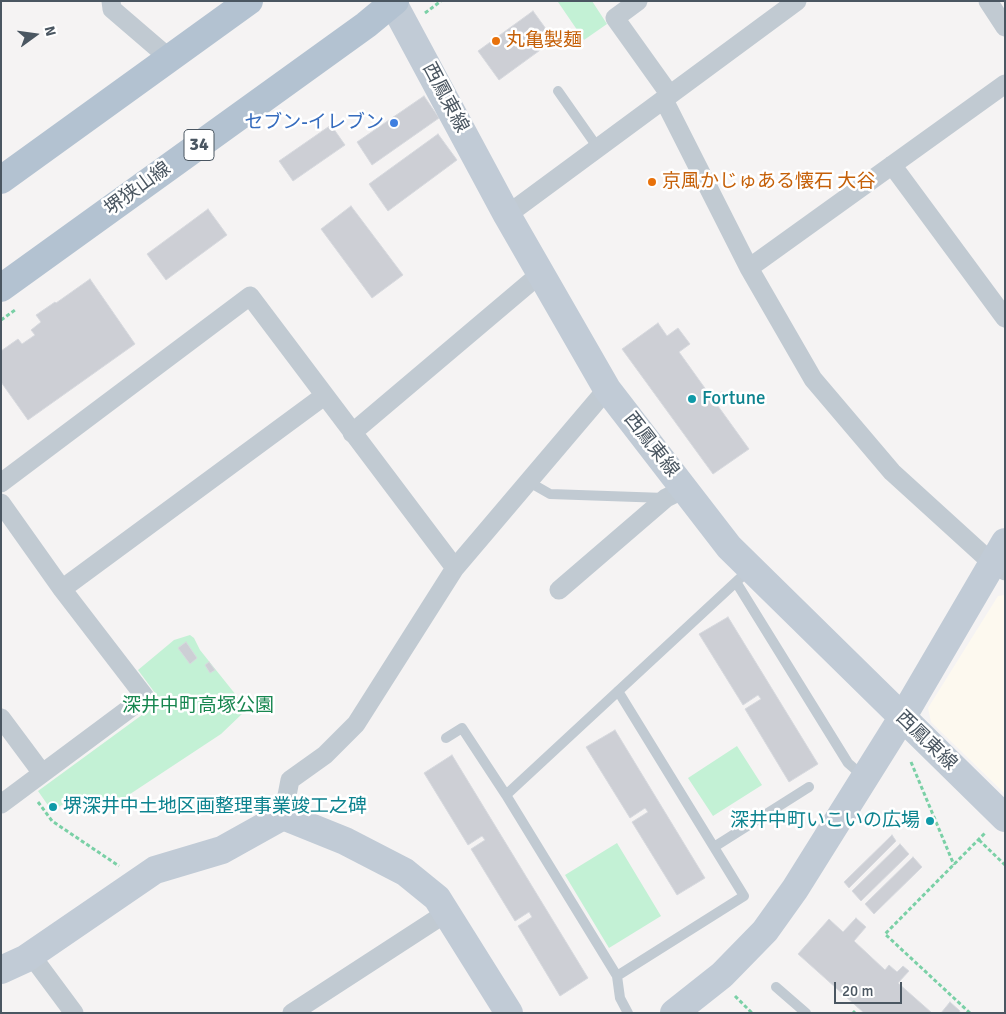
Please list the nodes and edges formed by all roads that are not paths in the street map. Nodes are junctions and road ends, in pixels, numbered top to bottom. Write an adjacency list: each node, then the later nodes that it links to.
1 (111, 1): 8 (street)
2 (249, 1): 8 (main road)
3 (638, 1): 11 (street)
4 (797, 1): 11 (street)
5 (988, 1): 7 (street)
6 (394, 2): 15 (street, 西鳳東線); 18 (main road, 堺狭山線 / 34)
7 (1005, 26)
8 (169, 58): 14 (main road)
9 (1005, 84): 13 (street)
10 (558, 91): 12 (lane)
11 (667, 98): 12 (street); 16 (street)
12 (598, 148): 15 (street)
13 (892, 165): 16 (street); 19 (street)
14 (1, 180)
15 (508, 215): 17 (street, 西鳳東線)
16 (749, 268): 27 (street)
17 (540, 274): 20 (street, 西鳳東線); 22 (street)
18 (1, 288)
19 (1005, 318)
20 (607, 388): 23 (street); 25 (street, 西鳳東線)
21 (324, 396): 22 (street); 24 (street); 30 (street)
22 (352, 433): 28 (street)
23 (529, 482): 25 (lane); 28 (street)
24 (1, 483)
25 (675, 493): 29 (street, 西鳳東線); 31 (street)
26 (1, 503): 30 (street)
27 (1001, 559): 34 (street)
28 (455, 568): 41 (street)
29 (744, 575): 32 (lane); 34 (street, 西鳳東線); 37 (lane)
30 (62, 589): 36 (street)
31 (559, 590)
32 (618, 691): 39 (lane); 43 (lane)
33 (1, 718): 36 (street)
34 (902, 718): 37 (street); 42 (street, 西鳳東線)
35 (446, 738): 39 (lane)
36 (42, 774): 40 (street)
37 (864, 778): 53 (street)
38 (809, 787): 43 (lane)
39 (506, 795): 47 (lane)
40 (1, 804)
41 (283, 816): 44 (street); 45 (street)
42 (998, 822)
43 (714, 848): 47 (lane)
44 (446, 913): 50 (street); 51 (street)
45 (31, 955): 46 (street); 49 (street)
46 (1, 970)
47 (617, 976): 52 (lane)
48 (776, 987): 54 (lane)
49 (74, 1013)
50 (292, 1013)
51 (509, 1013)
52 (628, 1013)
53 (674, 1013)
54 (806, 1013)

